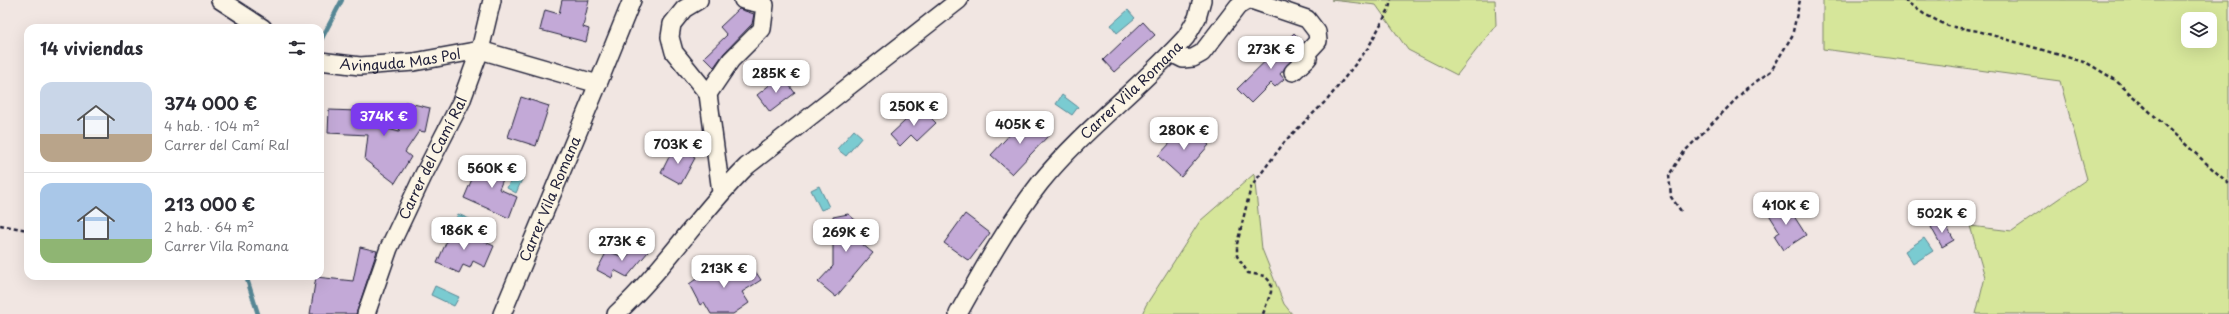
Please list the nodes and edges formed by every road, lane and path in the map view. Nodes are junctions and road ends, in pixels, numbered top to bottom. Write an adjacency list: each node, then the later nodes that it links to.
1 (220, 0): 13 (street)
2 (492, 0): 14 (street, Carrer del Camí Ral)
3 (632, 0): 18 (street, Carrer Vila Romana)
4 (699, 0): 19 (street)
5 (743, 0): 19 (street)
6 (959, 0): 21 (street)
7 (1202, 0): 15 (street, Carrer Vila Romana)
8 (1248, 0): 15 (street)
9 (1251, 0): 17 (street)
10 (1391, 0): 29 (path)
11 (1800, 0): 22 (path)
12 (1904, 0): 20 (path)
13 (257, 24)
14 (480, 50): 16 (street, Avinguda Mas Pol); 18 (street); 25 (street, Carrer del Camí Ral)
15 (1171, 53): 28 (street, Carrer Vila Romana)
16 (324, 62)
17 (1293, 72)
18 (598, 84): 26 (street, Carrer Vila Romana)
19 (708, 94): 21 (street)
20 (2229, 184)
21 (721, 192): 27 (street)
22 (1681, 212)
23 (0, 225): 24 (path)
24 (24, 229)
25 (366, 314)
26 (502, 314)
27 (616, 314)
28 (958, 314)
29 (1263, 314)

